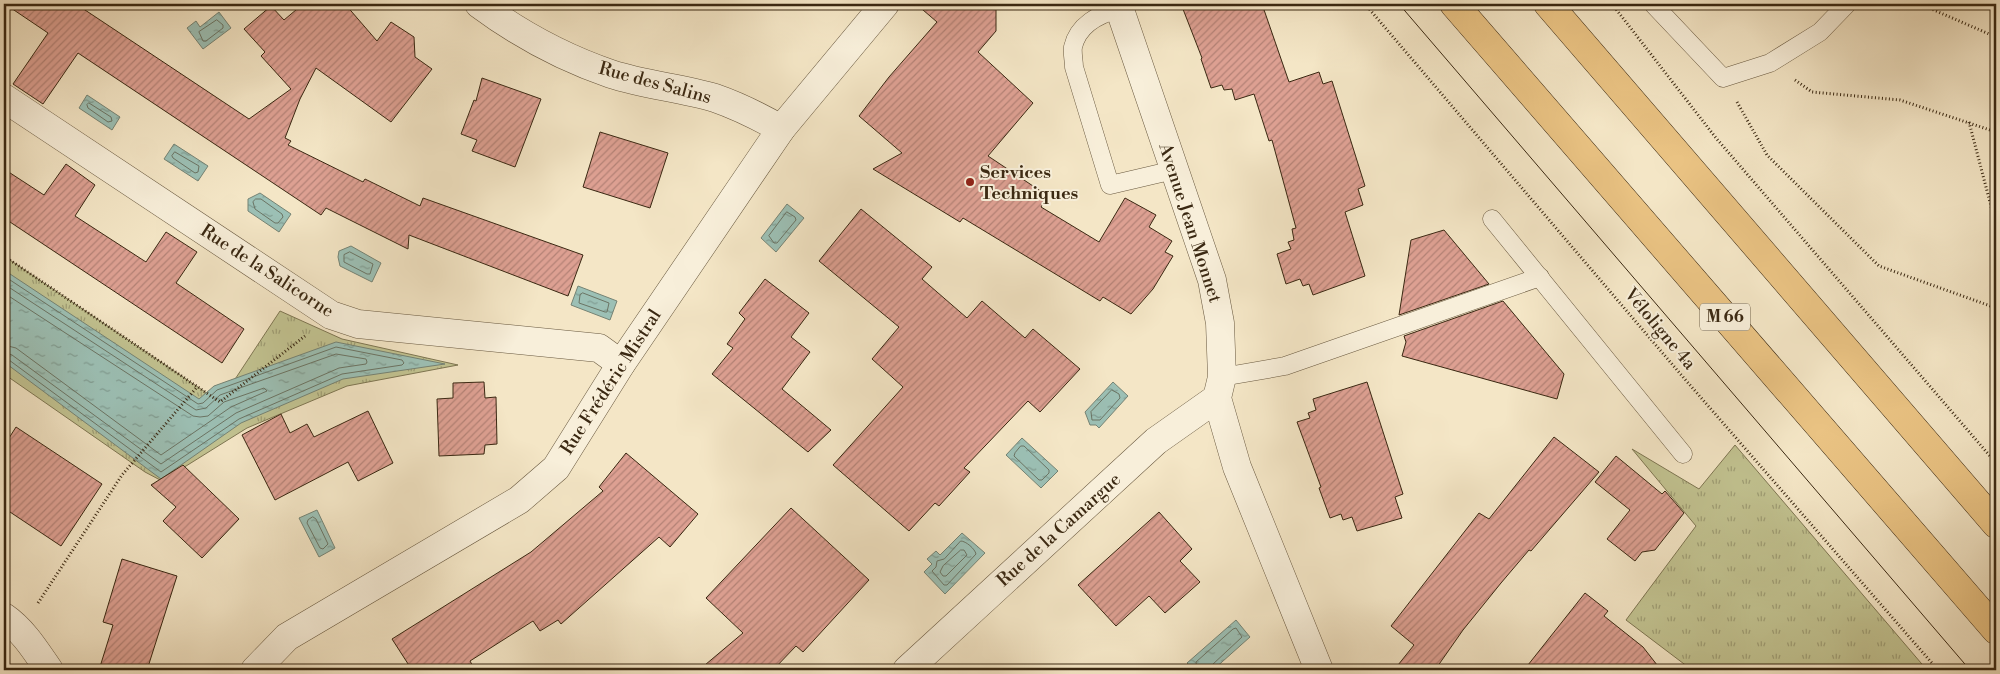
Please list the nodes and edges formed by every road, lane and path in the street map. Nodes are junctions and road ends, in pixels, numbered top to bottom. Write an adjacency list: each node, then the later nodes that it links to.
1 (479, 4): 16 (street, Rue des Salins)
2 (885, 4): 16 (street, Rue Frédéric Mistral)
3 (1365, 4): 37 (path, Véloligne 4a)
4 (1454, 4): 32 (highway, M 66)
5 (1548, 4): 30 (highway)
6 (1612, 4): 29 (path)
7 (1653, 4): 13 (lane)
8 (1847, 4): 12 (lane)
9 (1920, 4): 11 (path)
10 (1119, 6): 18 (street, Avenue Jean Monnet); 18 (lane)
11 (1996, 37)
12 (1770, 62): 13 (lane); 15 (path)
13 (1723, 78): 23 (path)
14 (4, 98): 24 (street, Rue de la Salicorne)
15 (1969, 122): 17 (path); 19 (path)
16 (781, 128): 25 (street, Rue Frédéric Mistral)
17 (1996, 132)
18 (1174, 170): 27 (street, Avenue Jean Monnet)
19 (1996, 214)
20 (1492, 219): 22 (lane)
21 (4, 256): 26 (path)
22 (1540, 277): 27 (lane); 28 (lane)
23 (1996, 309)
24 (331, 315): 25 (street, Rue de la Salicorne); 26 (path)
25 (621, 364): 34 (street, Rue Frédéric Mistral)
26 (197, 387): 31 (path)
27 (1220, 388): 35 (street, Rue de la Camargue); 36 (street, Avenue Jean Monnet)
28 (1683, 454)
29 (1996, 463)
30 (1996, 524)
31 (12, 624): 33 (street)
32 (1996, 630)
33 (49, 670)
34 (255, 670)
35 (907, 670)
36 (1319, 670)
37 (1938, 670)

